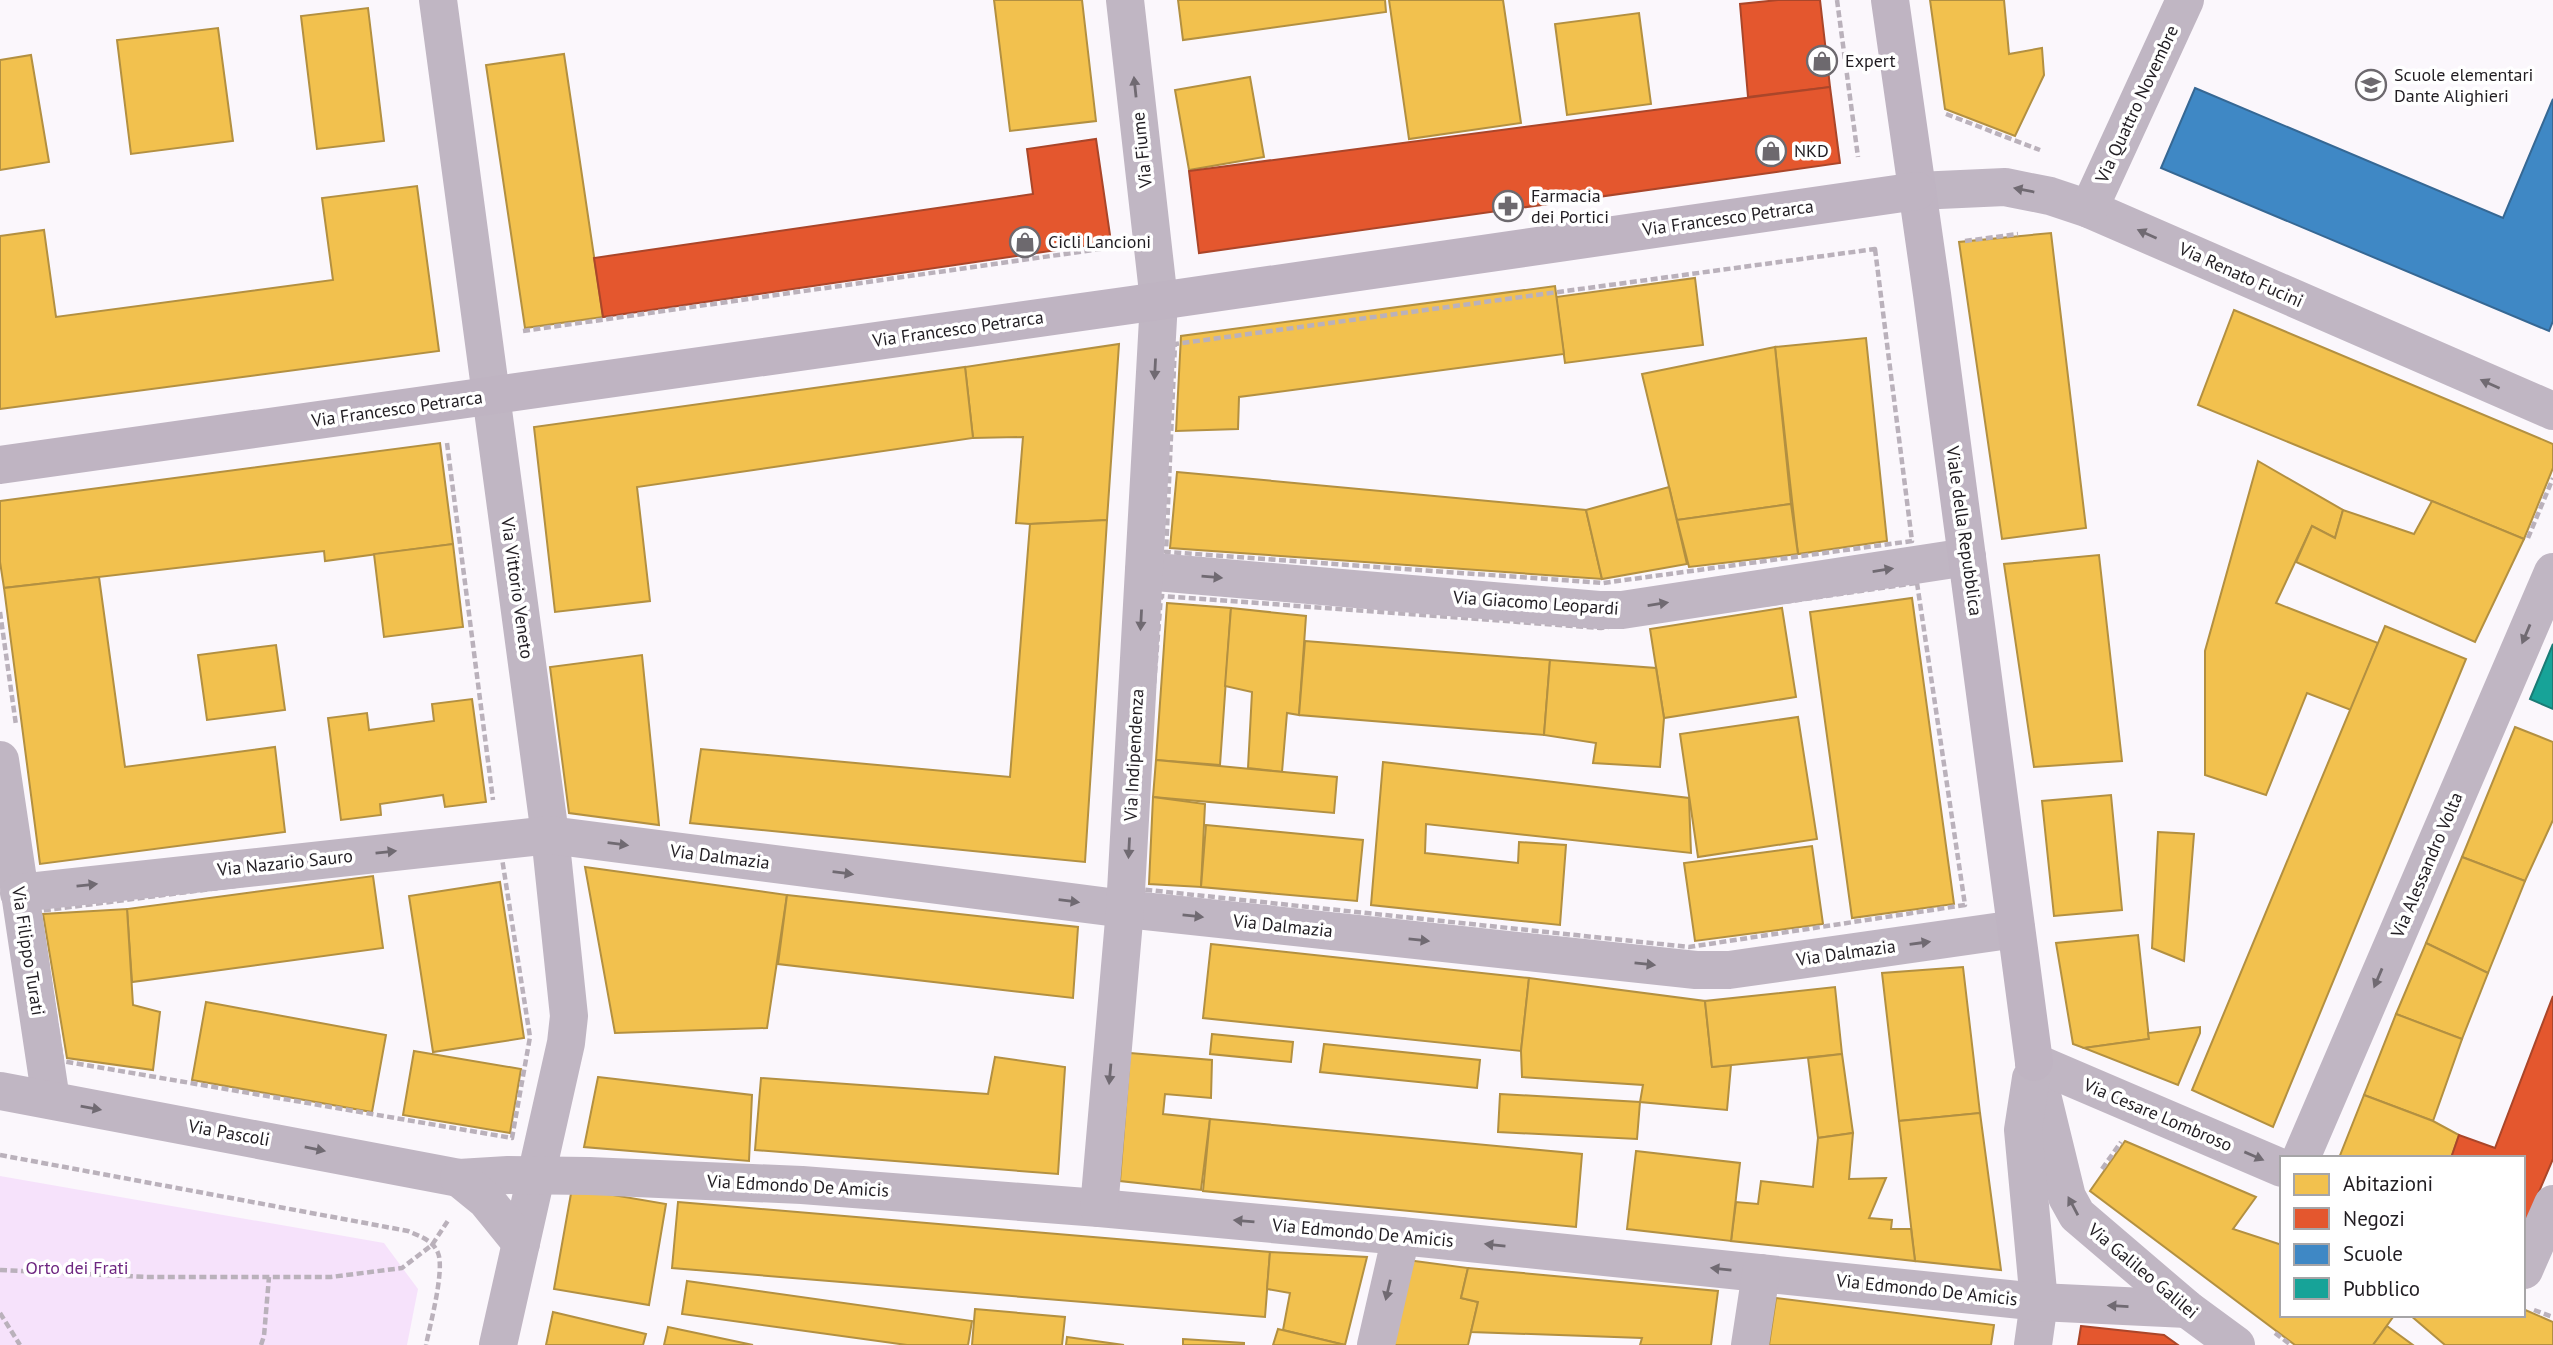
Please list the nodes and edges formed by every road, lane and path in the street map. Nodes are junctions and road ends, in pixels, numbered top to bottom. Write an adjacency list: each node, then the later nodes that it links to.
1 (438, 0): 17 (street, Via Vittorio Veneto)
2 (1125, 0): 15 (street, Via Fiume, one-way to 2)
3 (1837, 0): 8 (path)
4 (1890, 0): 9 (street, Viale della Repubblica)
5 (2185, 0): 10 (street, Via Quattro Novembre)
6 (1940, 112): 7 (path)
7 (2042, 150)
8 (1858, 157)
9 (1917, 191): 10 (street, Via Renato Fucini, one-way to 9); 15 (street, Via Francesco Petrarca); 23 (street, Viale della Repubblica)
10 (2089, 209): 18 (street, Via Renato Fucini, one-way to 10)
11 (2029, 232): 12 (path)
12 (1959, 242)
13 (1120, 246): 16 (path)
14 (1561, 292): 14 (path)
15 (1159, 301): 17 (street, Via Francesco Petrarca); 25 (street, Via Indipendenza, one-way to 25)
16 (520, 331)
17 (492, 395): 20 (street, Via Francesco Petrarca); 29 (street, Via Vittorio Veneto)
18 (2553, 411)
19 (447, 443): 28 (path)
20 (0, 465)
21 (2553, 478): 22 (path)
22 (2526, 542)
23 (1967, 557): 25 (street, Via Giacomo Leopardi, one-way to 23); 33 (street, Viale della Repubblica)
24 (2553, 572): 38 (street, Via Alessandro Volta, one-way to 38)
25 (1153, 583): 25 (path); 32 (street, Via Indipendenza, one-way to 32)
26 (0, 612): 27 (path)
27 (9, 747): 31 (street, Via Filippo Turati)
28 (494, 807)
29 (550, 835): 31 (street, Via Nazario Sauro, one-way to 29); 32 (street, Via Dalmazia, one-way to 32); 40 (street, Via Vittorio Veneto)
30 (502, 852): 30 (path)
31 (19, 893): 36 (street, Via Filippo Turati)
32 (1125, 909): 33 (street, Via Dalmazia, one-way to 33); 43 (street, Via Indipendenza, one-way to 43)
33 (2016, 929): 34 (street, Viale della Repubblica)
34 (2034, 1062): 39 (street, Via Cesare Lombroso, one-way to 39); 51 (street); 52 (street, Via Galileo Galilei, one-way to 34)
35 (0, 1091): 36 (street, Via Pascoli)
36 (51, 1100): 41 (street, Via Pascoli, one-way to 41)
37 (0, 1155): 46 (path)
38 (2302, 1156)
39 (2280, 1167)
40 (537, 1176): 41 (street, Via Pascoli); 43 (street, Via Edmondo De Amicis); 45 (street, Via Vittorio Veneto)
41 (456, 1196): 45 (street, Via Pascoli); 46 (path)
42 (2553, 1203): 49 (street)
43 (1099, 1208): 44 (street, Via Edmondo De Amicis, one-way to 43)
44 (1401, 1236): 48 (street, Via Edmondo De Amicis, one-way to 44); 58 (street, one-way to 58)
45 (522, 1243): 57 (street, Via Vittorio Veneto)
46 (432, 1245): 50 (path); 56 (path)
47 (0, 1270): 50 (path)
48 (1761, 1273): 51 (street, Via Edmondo De Amicis); 59 (street)
49 (2534, 1274)
50 (269, 1277): 55 (path)
51 (2039, 1302): 52 (street, Via Edmondo De Amicis, one-way to 51); 60 (street)
52 (2186, 1309): 61 (street, Via Galileo Galilei)
53 (0, 1313): 54 (path)
54 (20, 1345)
55 (261, 1345)
56 (425, 1345)
57 (498, 1345)
58 (1376, 1345)
59 (1750, 1345)
60 (2033, 1345)
61 (2236, 1345)

